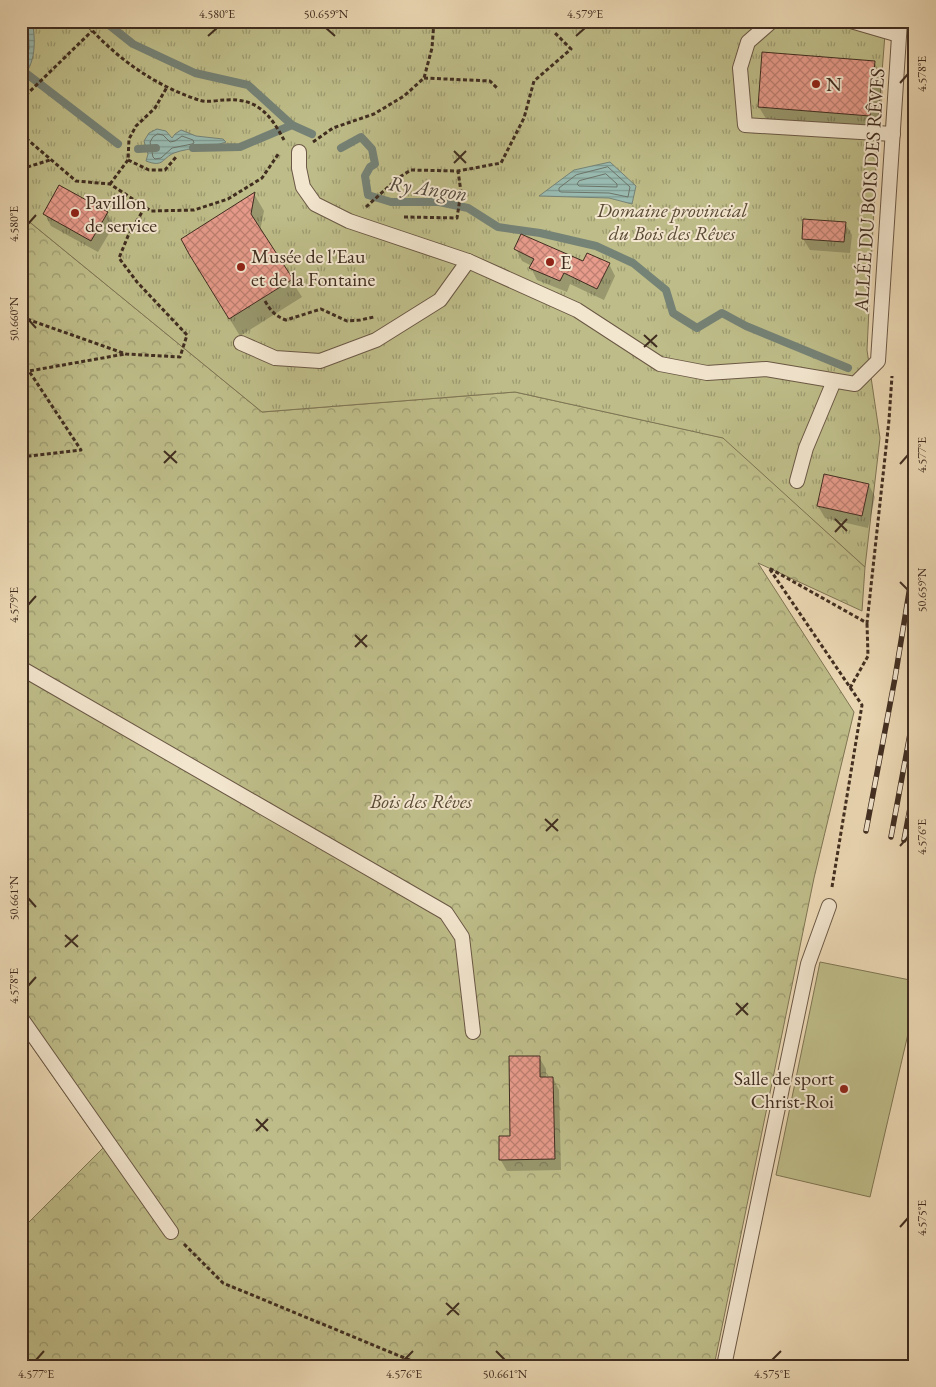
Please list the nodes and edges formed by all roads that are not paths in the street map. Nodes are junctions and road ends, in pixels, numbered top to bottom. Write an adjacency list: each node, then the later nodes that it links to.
1 (772, 21): 4 (lane)
2 (852, 21): 3 (lane)
3 (900, 28): 4 (lane, ALLÉE DU BOIS DES RÊVES)
4 (893, 134): 8 (lane, ALLÉE DU BOIS DES RÊVES)
5 (300, 152): 6 (lane)
6 (468, 261): 7 (lane); 8 (lane)
7 (240, 343)
8 (834, 380): 9 (lane)
9 (797, 481)
10 (21, 668): 13 (lane)
11 (829, 906): 15 (lane)
12 (21, 1018): 14 (lane)
13 (472, 1032)
14 (170, 1232)
15 (724, 1366)

